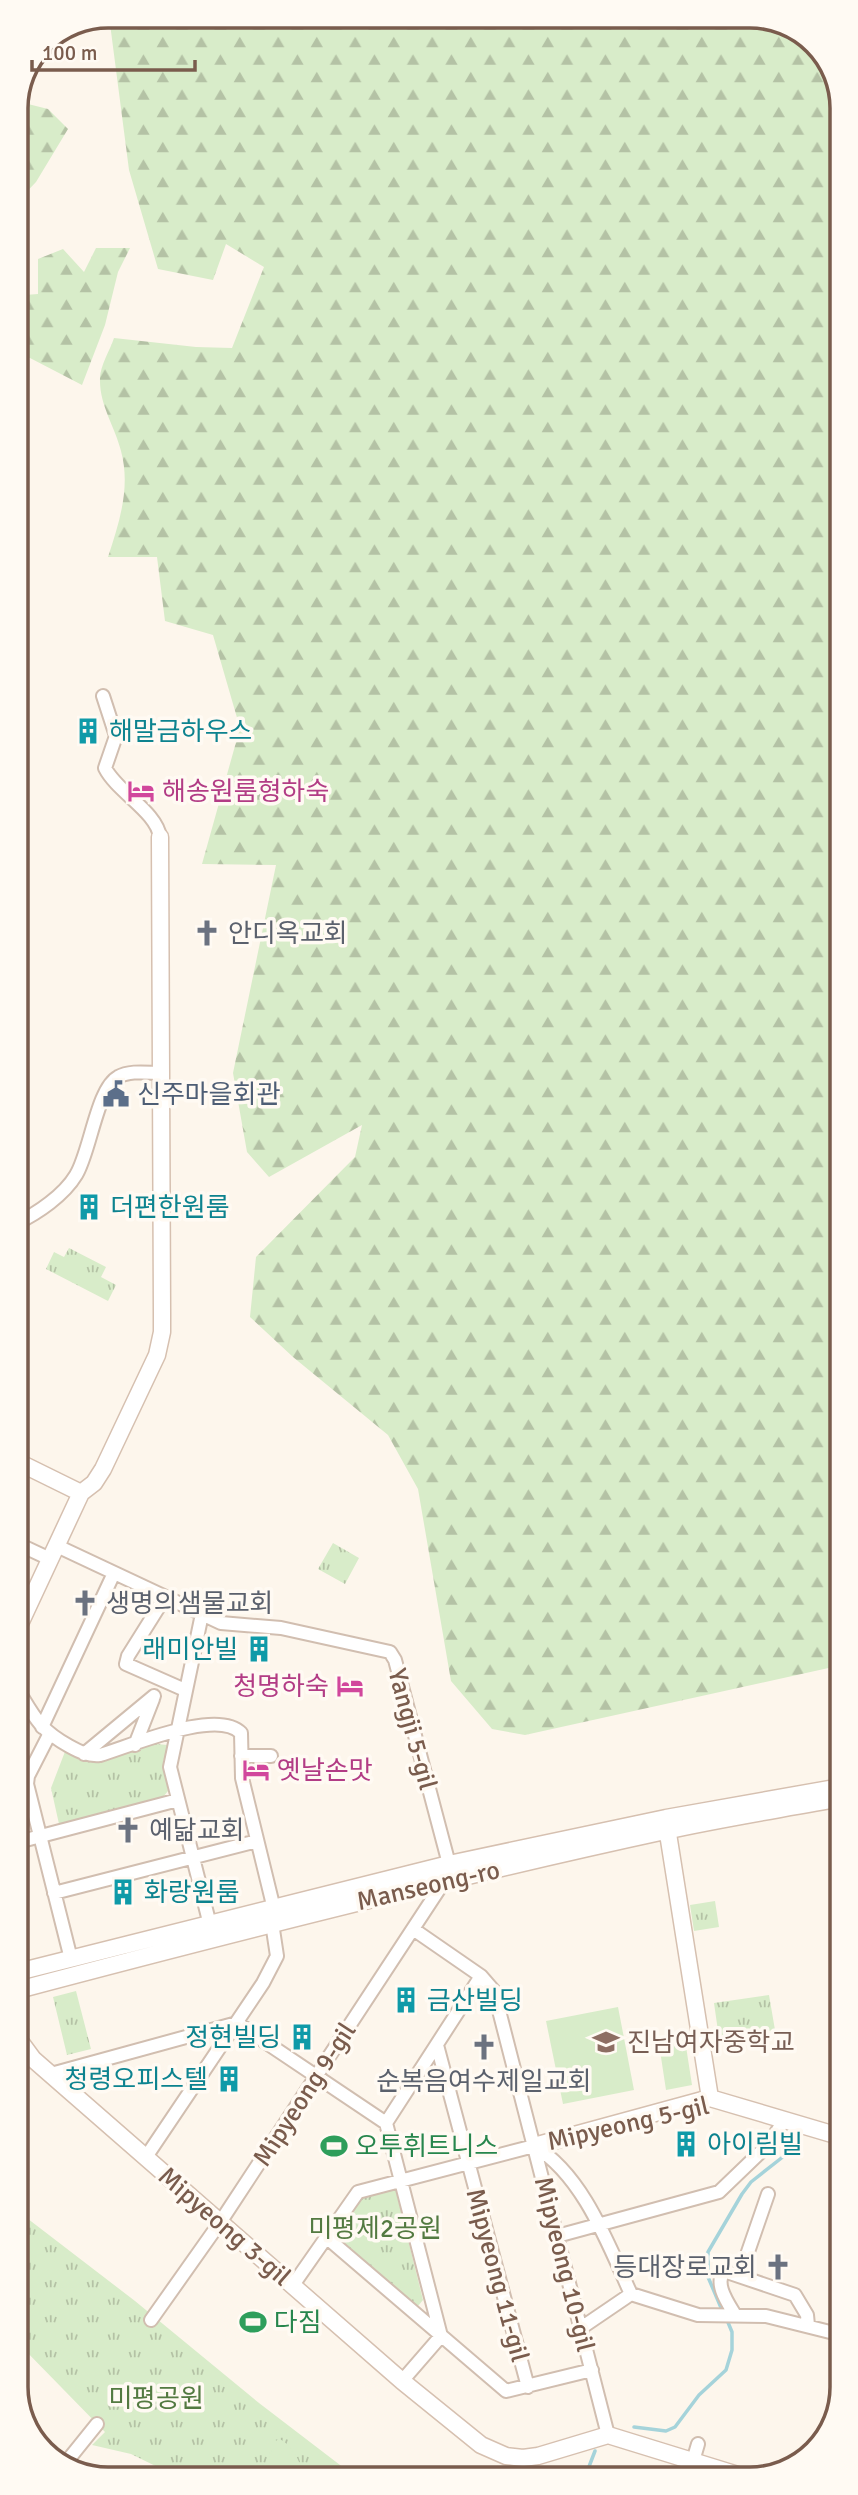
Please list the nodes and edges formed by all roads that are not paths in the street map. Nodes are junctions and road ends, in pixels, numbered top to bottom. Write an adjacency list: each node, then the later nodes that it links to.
1 (103, 696): 2 (street)
2 (160, 837): 3 (street)
3 (161, 1073): 4 (street); 6 (street)
4 (28, 1216)
5 (28, 1467): 6 (street)
6 (81, 1493): 8 (street)
7 (28, 1547): 8 (street, Yangji 5-gil)
8 (53, 1553): 9 (street, Yangji 5-gil); 11 (street)
9 (114, 1573): 10 (street, Yangji 5-gil); 17 (street)
10 (165, 1597): 12 (street, Yangji 5-gil); 13 (street)
11 (28, 1607)
12 (202, 1614): 14 (street); 33 (street, Yangji 5-gil)
13 (161, 1680): 14 (street); 15 (street)
14 (185, 1690): 18 (street)
15 (154, 1696): 19 (street); 20 (street)
16 (28, 1705): 17 (street)
17 (46, 1731): 20 (street); 23 (street)
18 (176, 1731): 19 (street); 21 (street, Mipyeong 3-gil); 26 (street)
19 (135, 1745): 20 (street)
20 (84, 1754)
21 (241, 1756): 22 (street); 31 (street, Mipyeong 3-gil)
22 (271, 1756)
23 (28, 1776)
24 (28, 1784): 29 (street)
25 (830, 1789): 28 (street, Manseong-ro)
26 (178, 1800): 29 (street); 32 (street)
27 (830, 1800): 28 (street, Manseong-ro)
28 (667, 1824): 33 (street, Manseong-ro); 47 (street)
29 (39, 1837): 30 (street); 34 (street)
30 (28, 1840)
31 (257, 1841): 32 (street); 35 (street, Mipyeong 3-gil)
32 (192, 1858): 34 (street); 36 (street)
33 (447, 1872): 35 (street, Manseong-ro); 37 (street, Mipyeong 9-gil)
34 (54, 1893): 38 (street)
35 (273, 1916): 36 (street, Manseong-ro); 41 (street, Manseong-ro); 42 (street, Mipyeong 3-gil)
36 (210, 1925): 38 (street, Manseong-ro)
37 (412, 1929): 40 (street, Mipyeong 10-gil); 46 (street, Mipyeong 9-gil)
38 (71, 1959): 39 (street, Manseong-ro)
39 (28, 1970)
40 (481, 1976): 43 (street); 51 (street, Mipyeong 10-gil)
41 (28, 1987)
42 (237, 2023): 45 (street); 46 (street); 52 (street, Mipyeong 3-gil)
43 (437, 2045): 49 (street); 53 (street)
44 (28, 2052): 45 (street, Mipyeong 3-gil)
45 (51, 2074): 52 (street, Mipyeong 3-gil)
46 (316, 2076): 49 (street); 56 (street, Mipyeong 9-gil)
47 (710, 2098): 48 (street, Mipyeong 5-gil); 51 (street, Mipyeong 5-gil)
48 (784, 2120): 50 (street, Mipyeong 5-gil); 57 (street)
49 (386, 2123): 54 (street)
50 (830, 2133)
51 (534, 2146): 53 (street); 57 (street); 59 (street, Mipyeong 10-gil)
52 (146, 2157): 56 (street, Mipyeong 3-gil)
53 (468, 2162): 54 (street); 71 (street, Mipyeong 11-gil)
54 (400, 2180): 58 (street); 68 (street)
55 (768, 2194): 60 (street)
56 (221, 2221): 61 (street, Mipyeong 3-gil); 64 (street, Mipyeong 9-gil)
57 (599, 2225): 59 (street); 62 (street)
58 (326, 2236): 61 (street); 68 (street, Mipyeong 11-gil)
59 (557, 2236): 66 (street, Mipyeong 10-gil)
60 (740, 2275): 63 (street); 65 (street)
61 (293, 2285): 70 (street, Mipyeong 3-gil)
62 (631, 2294): 63 (street); 66 (street)
63 (728, 2316): 65 (street)
64 (151, 2320)
65 (808, 2325): 67 (street)
66 (581, 2328): 69 (street, Mipyeong 10-gil)
67 (830, 2331)
68 (440, 2336): 70 (street); 71 (street, Mipyeong 11-gil)
69 (592, 2370): 71 (street, Mipyeong 11-gil); 73 (street, Mipyeong 10-gil)
70 (402, 2381): 73 (street, Mipyeong 3-gil)
71 (528, 2387)
72 (97, 2424): 75 (street)
73 (608, 2435): 76 (street)
74 (698, 2444): 76 (street)
75 (70, 2457)
76 (693, 2461): 77 (street)
77 (712, 2467)

